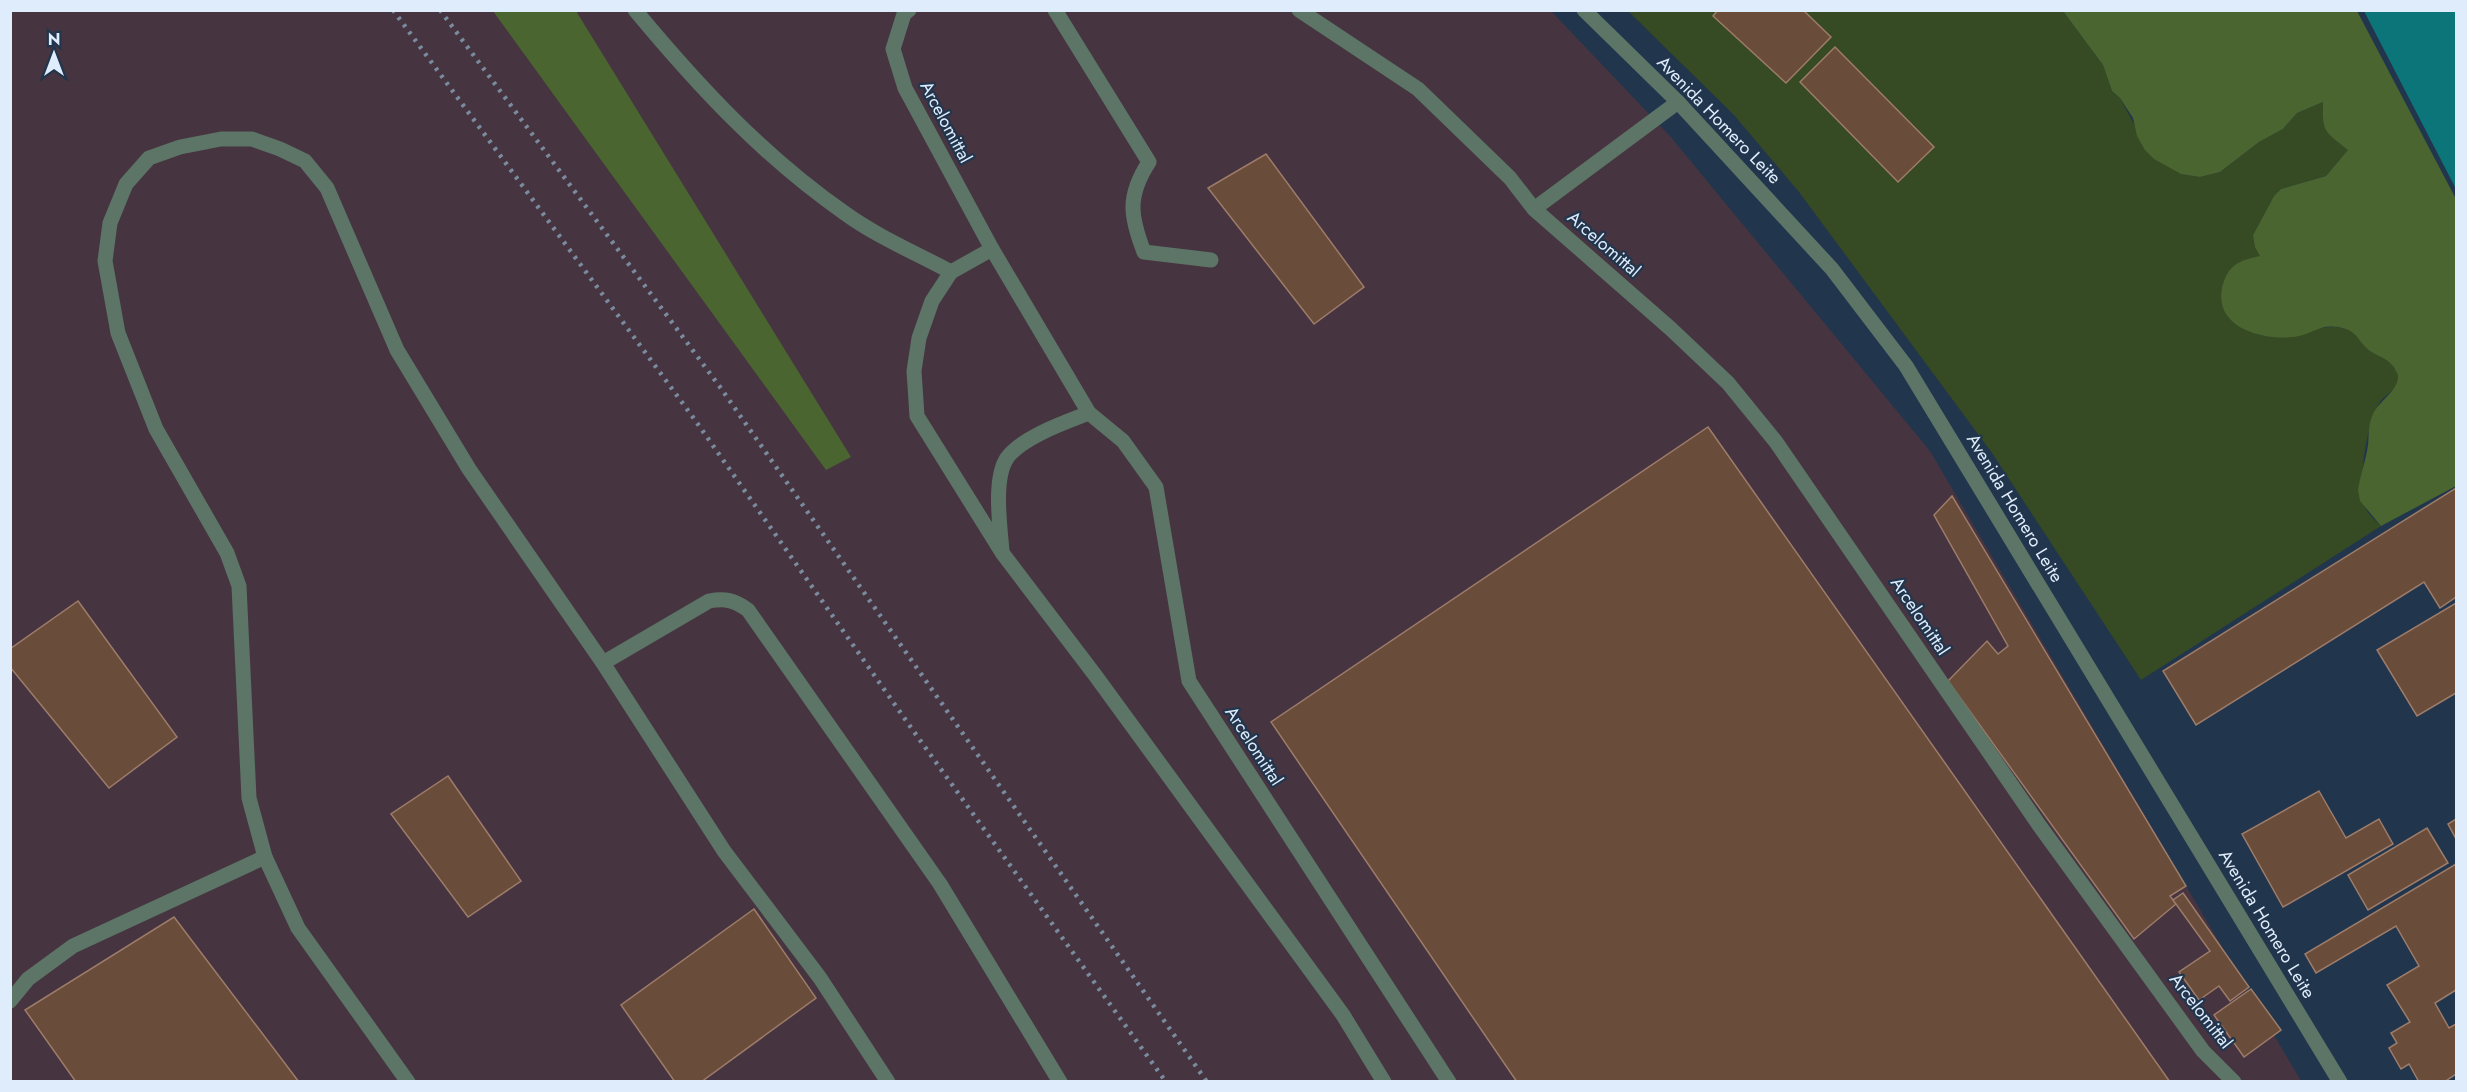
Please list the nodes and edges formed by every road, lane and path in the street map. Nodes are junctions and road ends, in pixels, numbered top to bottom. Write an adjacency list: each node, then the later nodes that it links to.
1 (635, 10): 10 (street)
2 (909, 10): 8 (street, Arcelomittal)
3 (1055, 10): 9 (street)
4 (1299, 10): 7 (street, Arcelomittal)
5 (1584, 10): 6 (street, Avenida Homero Leite)
6 (1678, 102): 7 (street, Arcelomittal); 22 (street, Avenida Homero Leite)
7 (1534, 208): 21 (street, Arcelomittal)
8 (992, 249): 10 (street); 11 (street, Arcelomittal)
9 (1211, 260)
10 (951, 272): 12 (street)
11 (1089, 413): 12 (street); 20 (street, Arcelomittal)
12 (1003, 554): 19 (street)
13 (603, 663): 14 (street); 17 (street); 18 (street)
14 (265, 857): 15 (street); 16 (street)
15 (10, 1001)
16 (408, 1082)
17 (888, 1082)
18 (1060, 1082)
19 (1384, 1082)
20 (1449, 1082)
21 (2234, 1082)
22 (2340, 1082)

